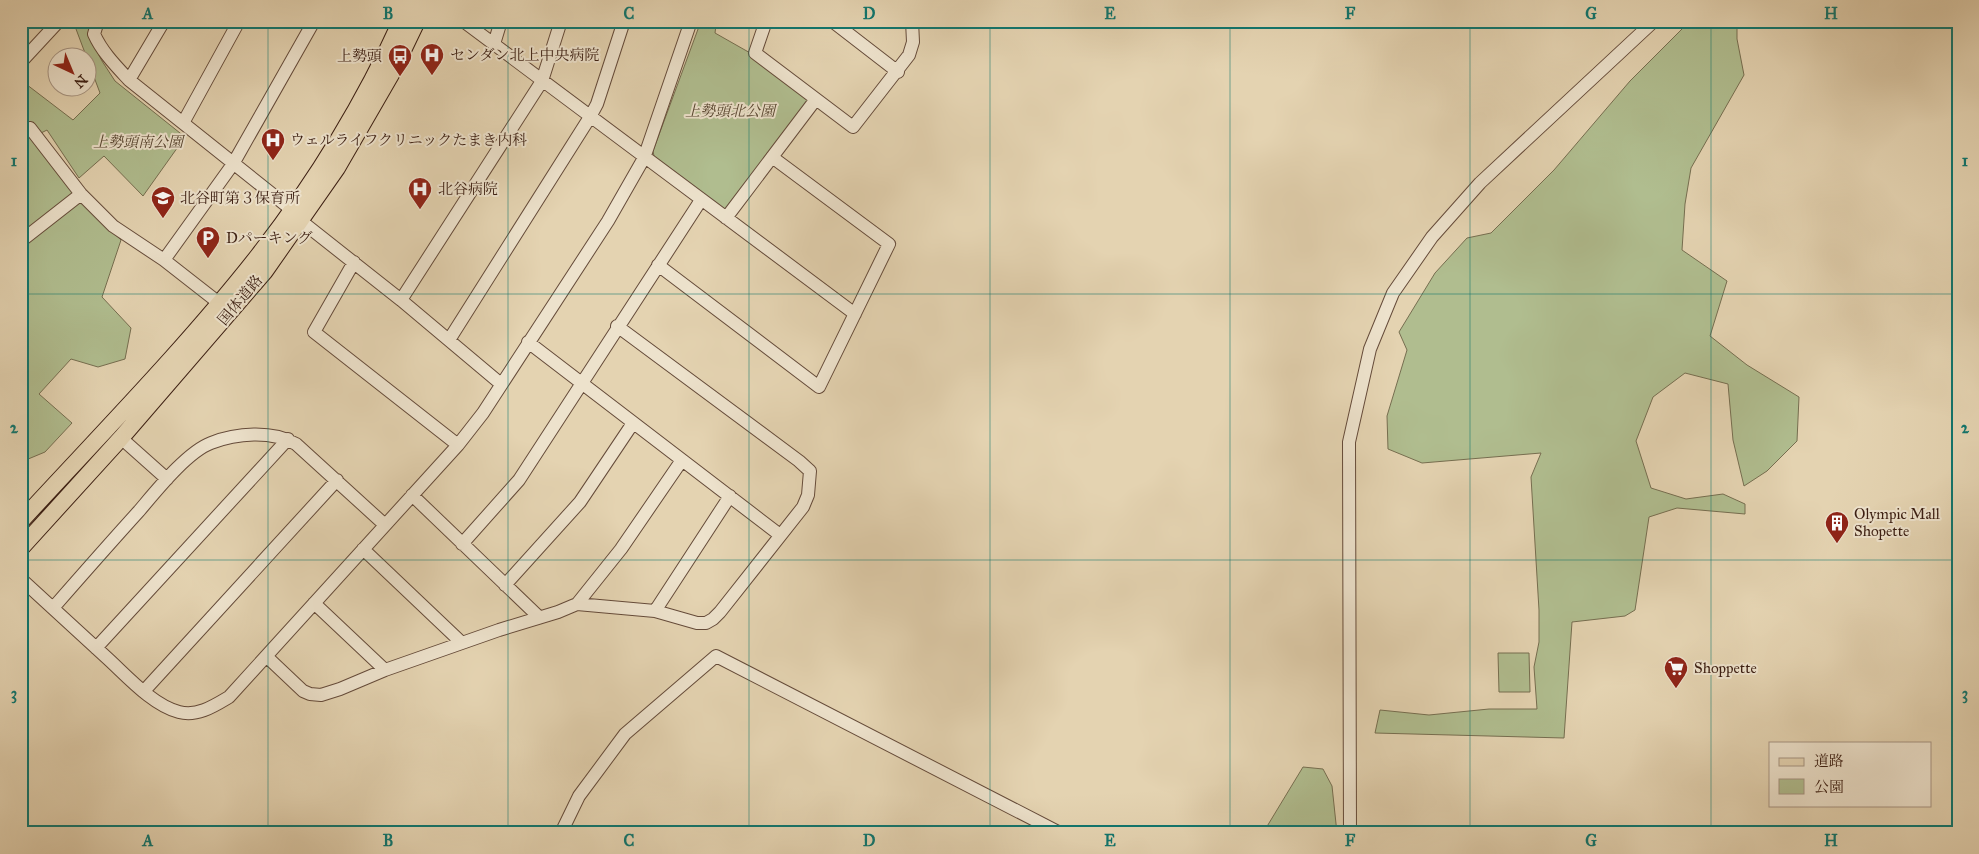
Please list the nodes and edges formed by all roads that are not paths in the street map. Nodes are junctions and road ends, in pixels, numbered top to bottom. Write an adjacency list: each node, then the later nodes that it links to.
1 (59, 21): 18 (street)
2 (98, 21): 20 (street)
3 (164, 21): 20 (street)
4 (239, 21): 24 (street)
5 (314, 21): 28 (street)
6 (400, 21): 31 (main road, 国体道路)
7 (416, 21): 31 (main road, 国体道路)
8 (463, 21): 17 (street)
9 (501, 21): 17 (street)
10 (561, 21): 21 (street)
11 (624, 21): 23 (street)
12 (691, 21): 27 (street)
13 (766, 21): 22 (street)
14 (832, 21): 19 (street)
15 (912, 21): 19 (street)
16 (1654, 21): 74 (street)
17 (494, 44): 21 (street)
18 (21, 62)
19 (898, 72): 22 (street)
20 (129, 80): 24 (street)
21 (542, 81): 23 (street); 37 (street)
22 (816, 99): 26 (street)
23 (590, 117): 27 (street); 41 (street)
24 (183, 123): 28 (street)
25 (30, 128): 29 (street)
26 (772, 157): 32 (street); 39 (street)
27 (644, 158): 30 (street); 42 (street)
28 (233, 164): 31 (street); 34 (street)
29 (81, 194): 33 (street); 34 (street)
30 (700, 200): 32 (street); 36 (street)
31 (296, 215): 35 (street); 38 (main road, 国体道路); 46 (main road, 国体道路)
32 (726, 218): 39 (street)
33 (21, 241)
34 (164, 260): 38 (street)
35 (354, 262): 37 (street); 48 (street)
36 (658, 265): 39 (street); 40 (street)
37 (401, 300): 41 (street)
38 (219, 303): 54 (main road, 国体道路)
39 (855, 314)
40 (618, 326): 43 (street); 56 (street)
41 (449, 340): 44 (street)
42 (528, 342): 43 (street); 44 (street)
43 (580, 383): 45 (street); 57 (street)
44 (501, 384): 48 (street)
45 (632, 423): 49 (street); 61 (street)
46 (121, 438): 50 (street); 58 (main road, 国体道路)
47 (288, 439): 50 (street); 51 (street); 68 (street)
48 (458, 446): 52 (street)
49 (682, 460): 53 (street); 63 (street)
50 (167, 479): 64 (street)
51 (337, 480): 55 (street); 71 (street)
52 (412, 495): 55 (street); 57 (street)
53 (730, 496): 56 (street); 65 (street)
54 (21, 520)
55 (385, 525): 59 (street)
56 (780, 535): 65 (street)
57 (462, 544): 61 (street)
58 (21, 548)
59 (363, 549): 62 (street); 67 (street)
60 (21, 579): 64 (street)
61 (505, 584): 66 (street)
62 (314, 603): 69 (street); 70 (street)
63 (577, 604): 65 (street); 66 (street)
64 (53, 608): 68 (street)
65 (655, 611)
66 (539, 617): 67 (street)
67 (462, 643): 70 (street)
68 (96, 648): 71 (street)
69 (266, 656): 70 (street); 71 (street)
70 (385, 670)
71 (144, 691)
72 (561, 833): 73 (street)
73 (1060, 833)
74 (1350, 833)

